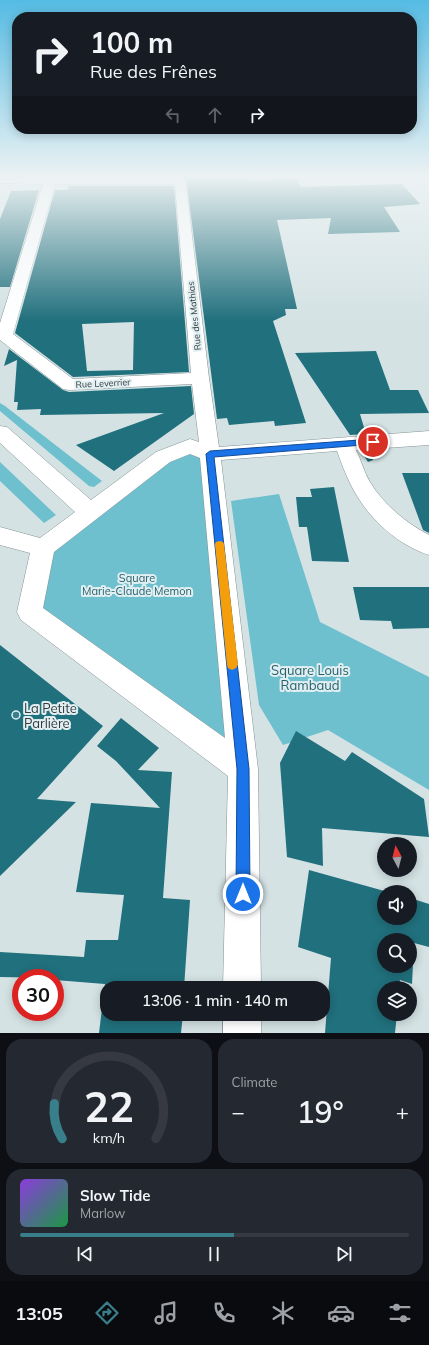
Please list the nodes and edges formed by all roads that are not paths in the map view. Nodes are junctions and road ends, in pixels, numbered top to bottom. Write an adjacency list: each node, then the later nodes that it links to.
1 (34, 225): 3 (street)
2 (185, 225): 5 (street, Rue des Mathias)
3 (6, 306): 4 (street)
4 (2, 334): 5 (street, Rue Leverrier)
5 (200, 378): 9 (street, Rue des Mathias)
6 (0, 432): 10 (street)
7 (429, 438): 8 (street)
8 (344, 444): 9 (street); 12 (street)
9 (200, 450): 10 (street); 14 (street, Rue des Mathias)
10 (90, 512): 13 (street)
11 (0, 536): 13 (street)
12 (429, 546)
13 (42, 548): 14 (street)
14 (237, 765): 15 (street, Rue des Mathias)
15 (242, 981)
16 (242, 1021): 17 (street)
17 (242, 1033)

